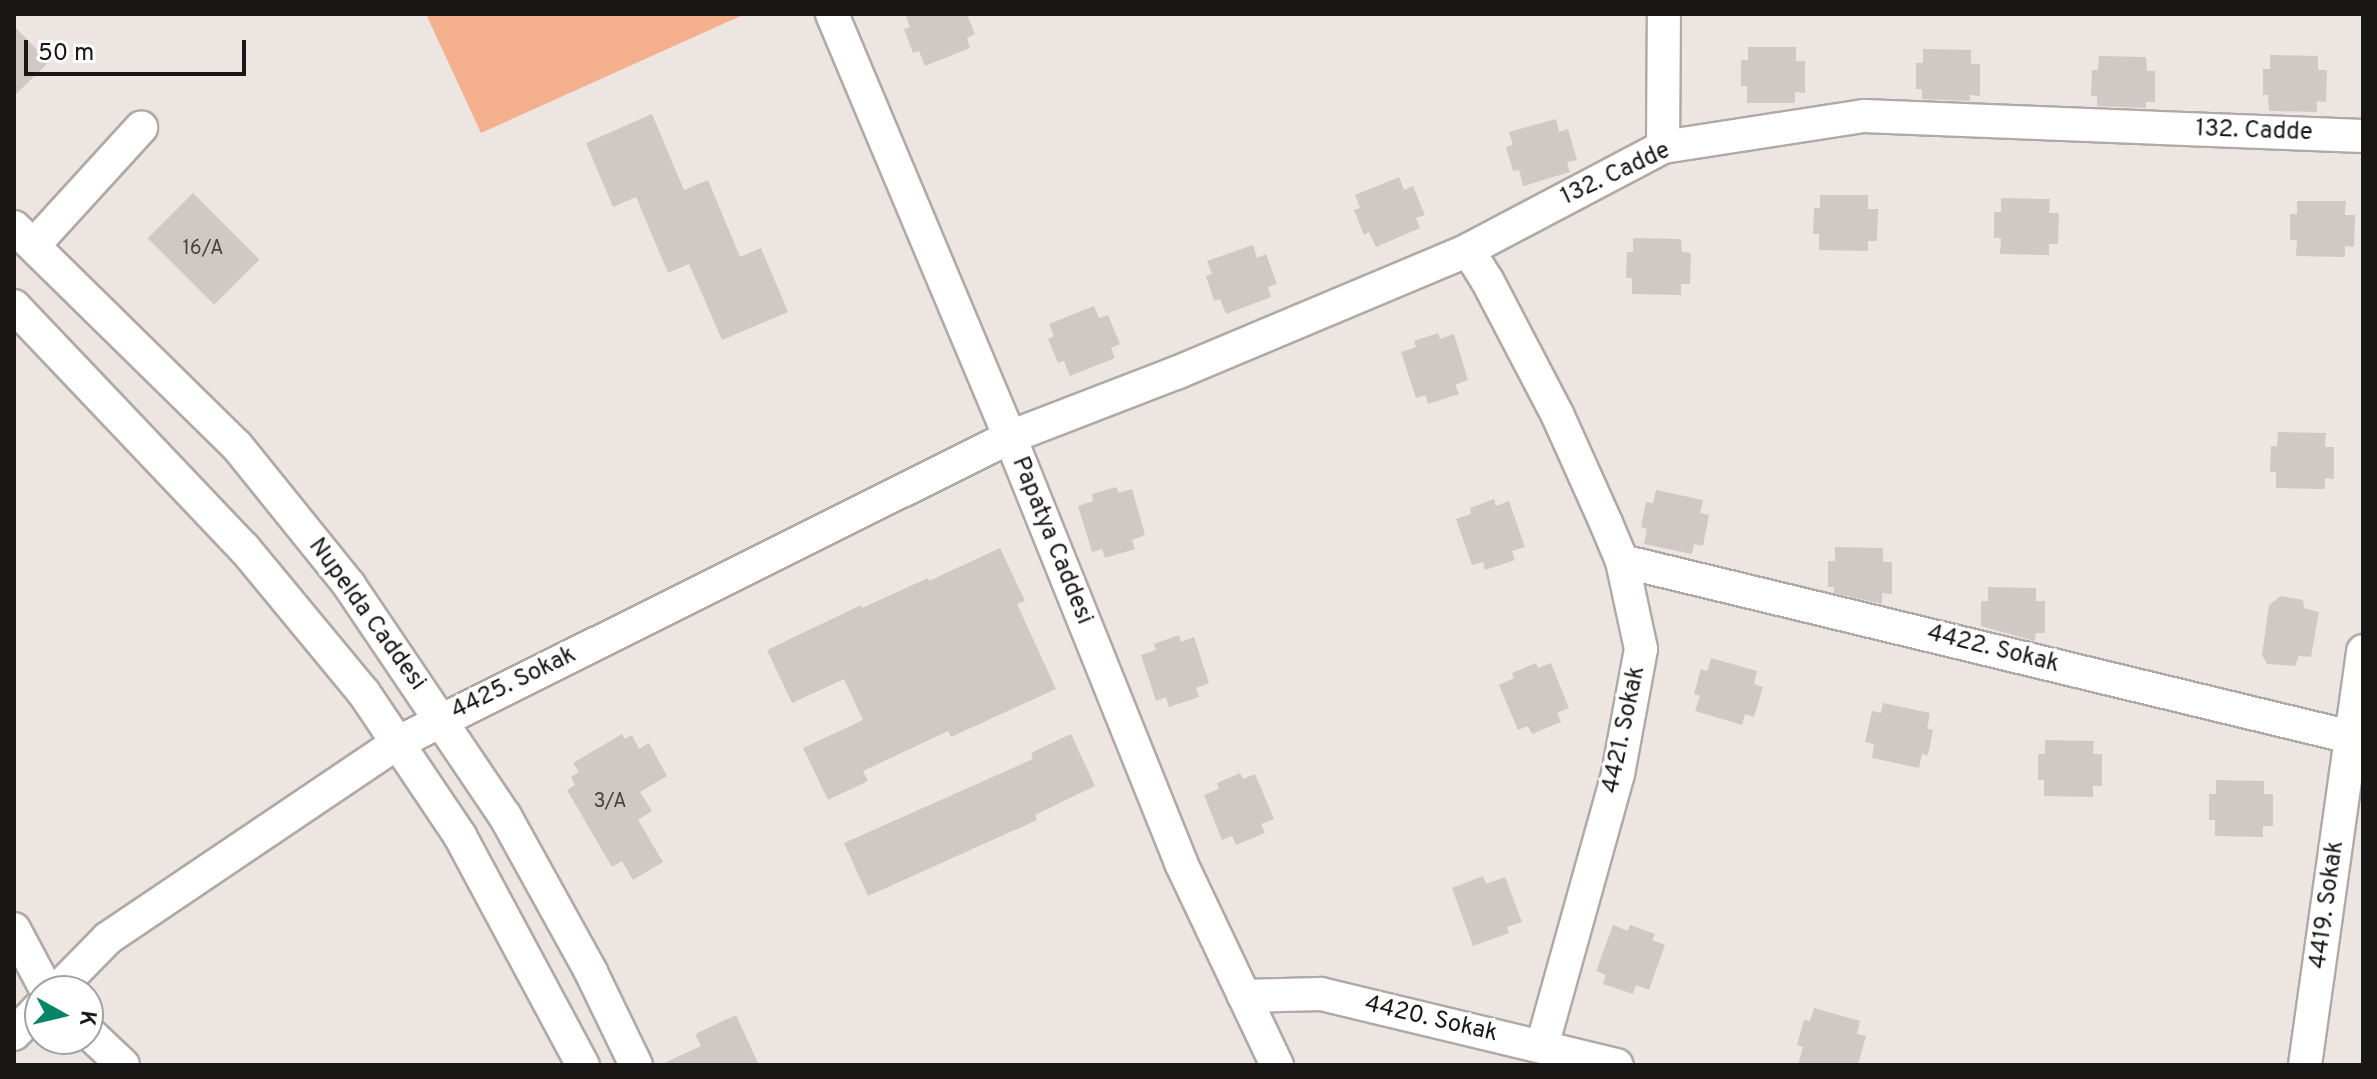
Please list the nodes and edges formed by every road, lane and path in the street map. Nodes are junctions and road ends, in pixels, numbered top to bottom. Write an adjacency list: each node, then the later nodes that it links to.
1 (832, 14): 9 (street, Papatya Caddesi)
2 (1664, 14): 5 (street)
3 (141, 128): 6 (street)
4 (2363, 136): 5 (street, 132. Cadde)
5 (1663, 147): 7 (street, 132. Cadde)
6 (24, 236): 12 (street, Nupelda Caddesi)
7 (1468, 250): 9 (street, 132. Cadde); 10 (street, 4421. Sokak)
8 (14, 306): 14 (street, Nupelda Caddesi)
9 (1010, 437): 12 (street, 4425. Sokak); 18 (street, Papatya Caddesi)
10 (1622, 561): 13 (street, 4422. Sokak); 20 (street, 4421. Sokak)
11 (2363, 651): 13 (street, 4419. Sokak)
12 (441, 721): 14 (street, 4425. Sokak); 23 (street, Nupelda Caddesi)
13 (2358, 739): 26 (street, 4419. Sokak)
14 (397, 743): 17 (street, 4425. Sokak); 22 (street, Nupelda Caddesi)
15 (14, 929): 16 (street)
16 (38, 975)
17 (72, 975)
18 (1244, 996): 20 (street, 4420. Sokak); 24 (street, Papatya Caddesi)
19 (104, 1047): 21 (street)
20 (1542, 1047): 25 (street, 4420. Sokak)
21 (123, 1065)
22 (583, 1065)
23 (636, 1065)
24 (1277, 1065)
25 (1617, 1065)
26 (2305, 1065)

